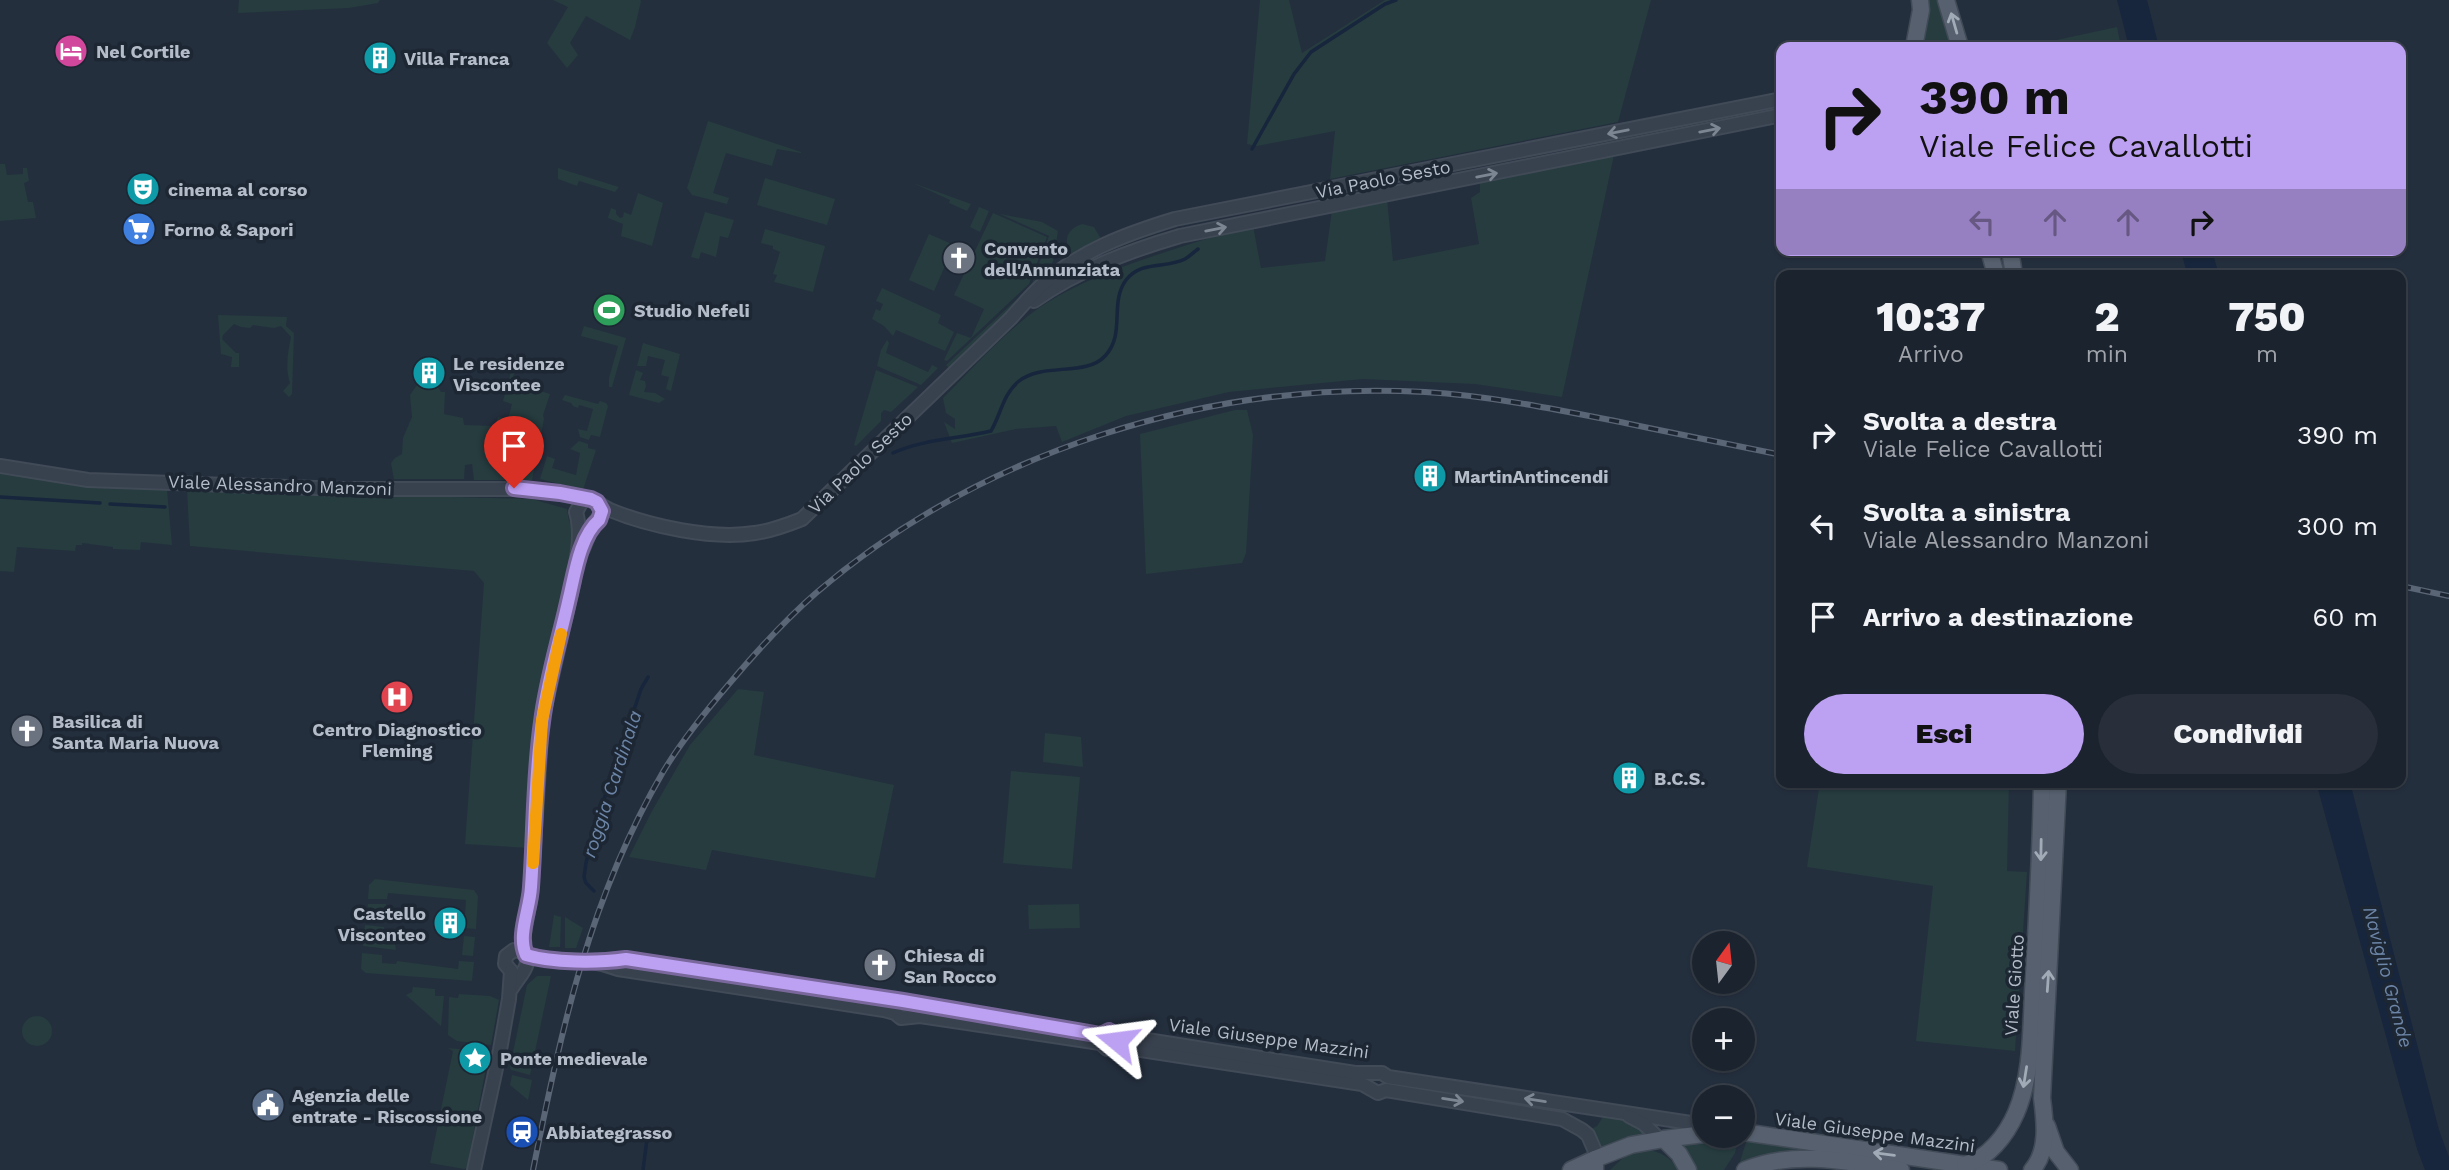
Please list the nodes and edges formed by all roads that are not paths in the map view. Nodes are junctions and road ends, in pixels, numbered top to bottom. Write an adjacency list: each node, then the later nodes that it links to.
1 (1920, 0): 3 (main road)
2 (1946, 0): 4 (main road, one-way to 2)
3 (1915, 42)
4 (1959, 42)
5 (1776, 100): 7 (street, Via Paolo Sesto, one-way to 7)
6 (1776, 116): 7 (street, Via Paolo Sesto, one-way to 6)
7 (1011, 318): 13 (street, Via Paolo Sesto)
8 (0, 466): 9 (street, Viale Alessandro Manzoni)
9 (560, 493): 10 (street, Viale Alessandro Manzoni); 12 (street)
10 (586, 499): 11 (street); 12 (street)
11 (599, 504): 13 (street, Via Paolo Sesto); 14 (street)
12 (578, 517): 14 (street); 15 (street)
13 (636, 518): 14 (street, Via Paolo Sesto)
14 (597, 521): 15 (street)
15 (572, 587): 18 (street)
16 (2042, 788): 30 (main road, Viale Giotto, one-way to 30)
17 (2058, 788): 25 (main road, Viale Giotto, one-way to 17)
18 (521, 958): 19 (street); 31 (street)
19 (901, 1006): 20 (street); 20 (street)
20 (1101, 1039): 21 (street)
21 (1116, 1041): 22 (street, Viale Giuseppe Mazzini); 22 (street, Viale Giuseppe Mazzini)
22 (1383, 1080): 23 (street, Viale Giuseppe Mazzini, one-way to 22); 29 (street, Viale Giuseppe Mazzini, one-way to 29)
23 (1623, 1112): 24 (street, Viale Giuseppe Mazzini); 28 (street, Viale Giuseppe Mazzini)
24 (1692, 1123)
25 (2045, 1123): 37 (main road, Viale Giotto); 38 (main road, Viale Giotto)
26 (1755, 1134): 30 (main road, Viale Giuseppe Mazzini, one-way to 26)
27 (1692, 1135): 28 (main road)
28 (1662, 1139): 29 (main road); 33 (main road, Viale Giuseppe Mazzini)
29 (1596, 1162): 32 (main road)
30 (1965, 1165): 36 (main road, Viale Giuseppe Mazzini)
31 (474, 1170)
32 (1571, 1170)
33 (1688, 1170)
34 (1745, 1170): 35 (main road, Viale Giuseppe Mazzini)
35 (1902, 1170)
36 (1999, 1170)
37 (2032, 1170)
38 (2070, 1170)

